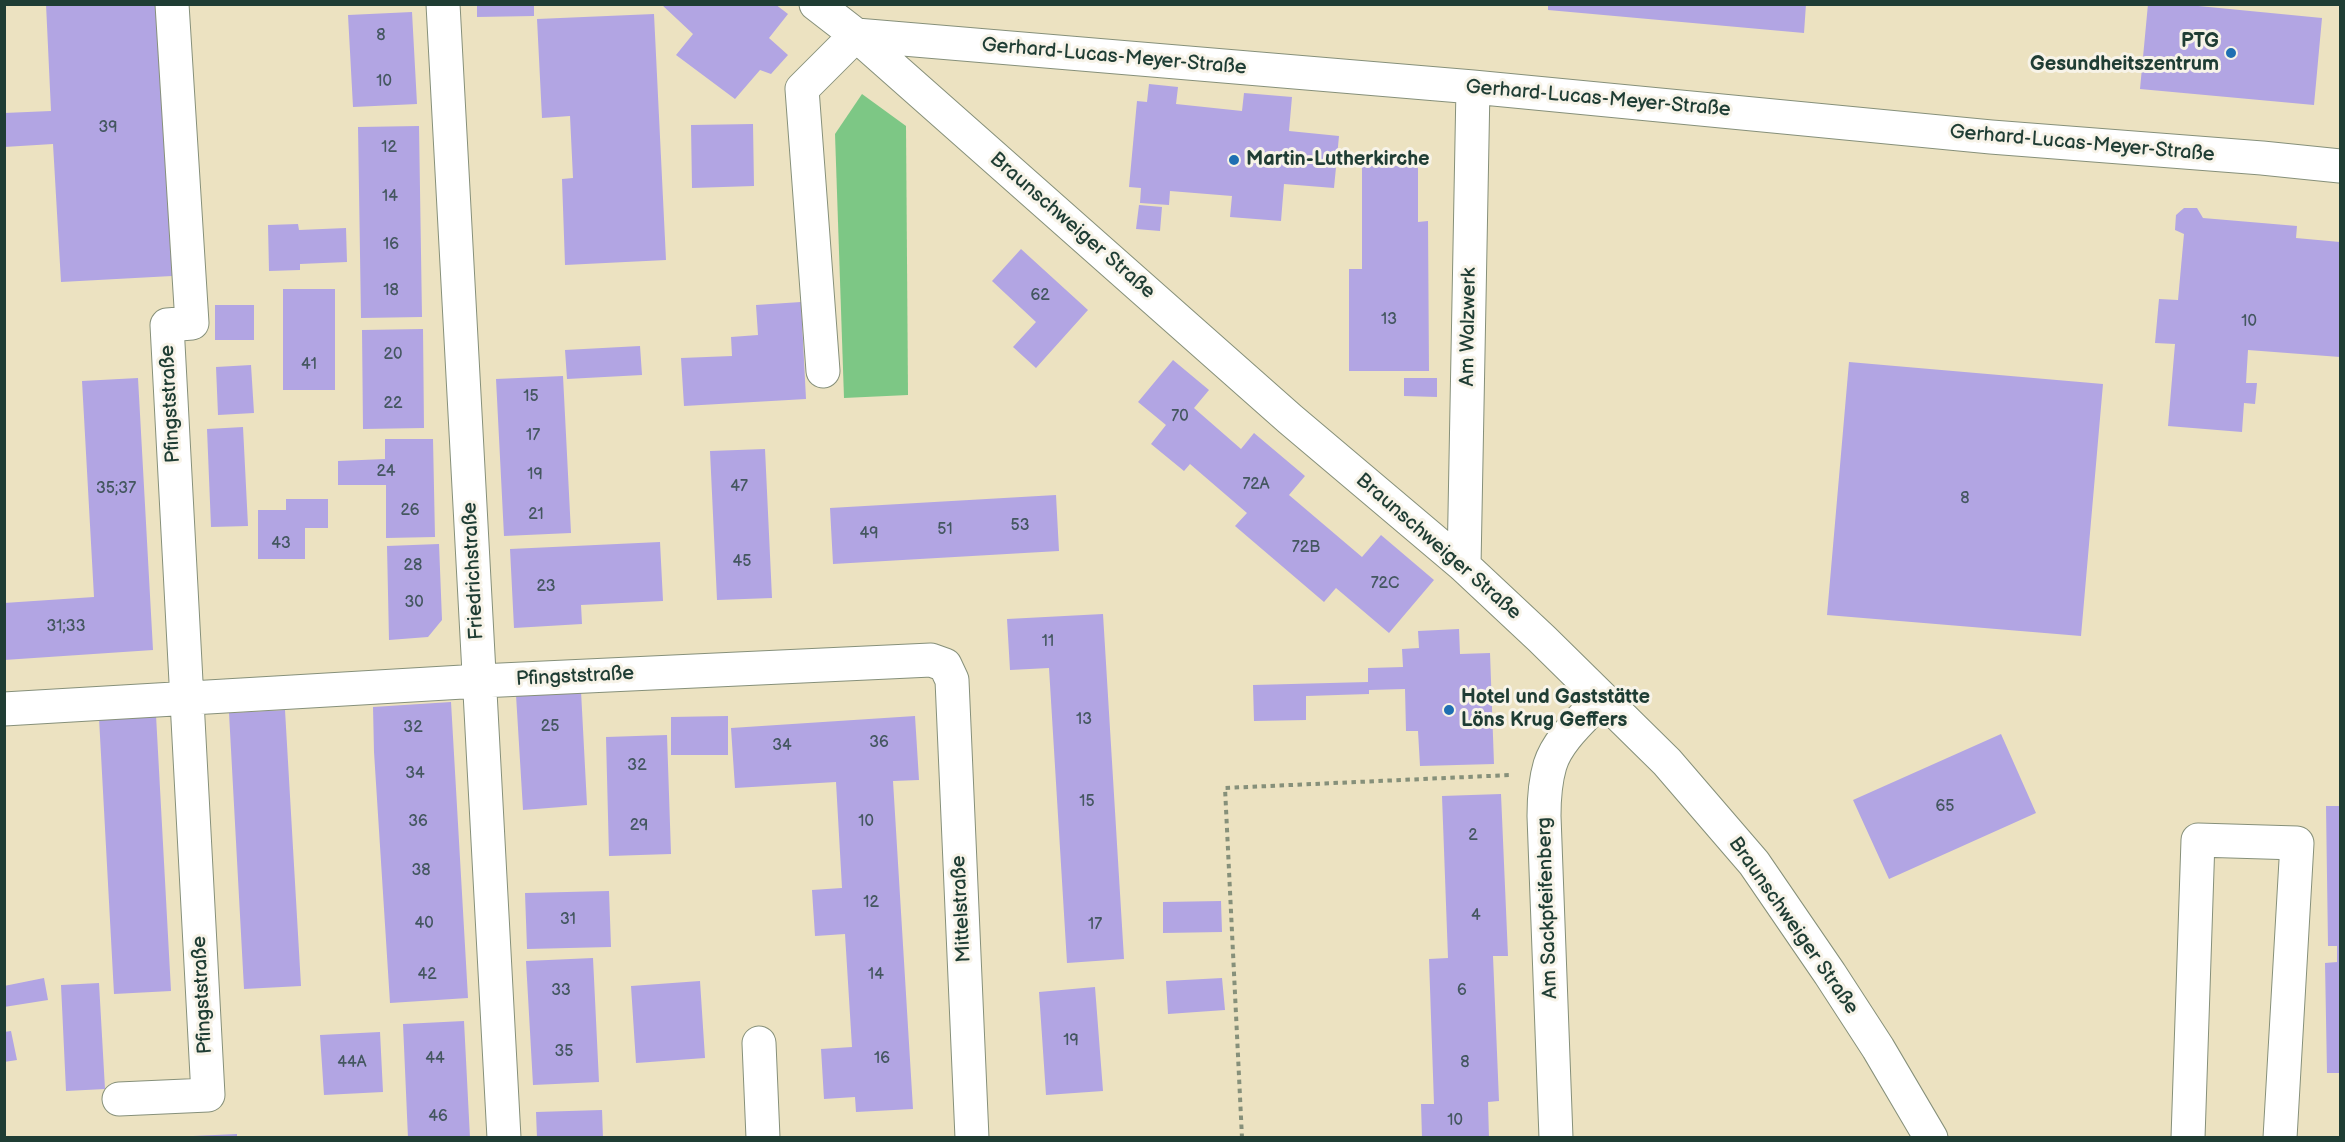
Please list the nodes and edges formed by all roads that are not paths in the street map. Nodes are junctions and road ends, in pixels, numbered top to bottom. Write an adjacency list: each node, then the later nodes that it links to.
1 (172, 4): 11 (street, Pfingststraße)
2 (443, 4): 10 (street, Friedrichstraße)
3 (816, 4): 4 (street, Braunschweiger Straße)
4 (853, 20): 5 (street, Gerhard-Lucas-Meyer-Straße); 7 (street); 8 (street, Braunschweiger Straße)
5 (1473, 87): 6 (street, Gerhard-Lucas-Meyer-Straße); 8 (street, Am Walzwerk)
6 (2340, 166)
7 (822, 371)
8 (1464, 566): 12 (street, Braunschweiger Straße)
9 (952, 680): 10 (street, Pfingststraße); 18 (street, Mittelstraße)
10 (480, 681): 11 (street, Pfingststraße); 16 (street, Friedrichstraße)
11 (187, 698): 13 (street, Pfingststraße); 15 (street, Pfingststraße)
12 (1602, 698): 19 (street, Am Sackpfeifenberg); 20 (street, Braunschweiger Straße)
13 (4, 709)
14 (759, 1043): 17 (street)
15 (119, 1099)
16 (504, 1137)
17 (763, 1137)
18 (972, 1137)
19 (1556, 1137)
20 (1931, 1137)
21 (2188, 1137): 22 (street)
22 (2280, 1137)

